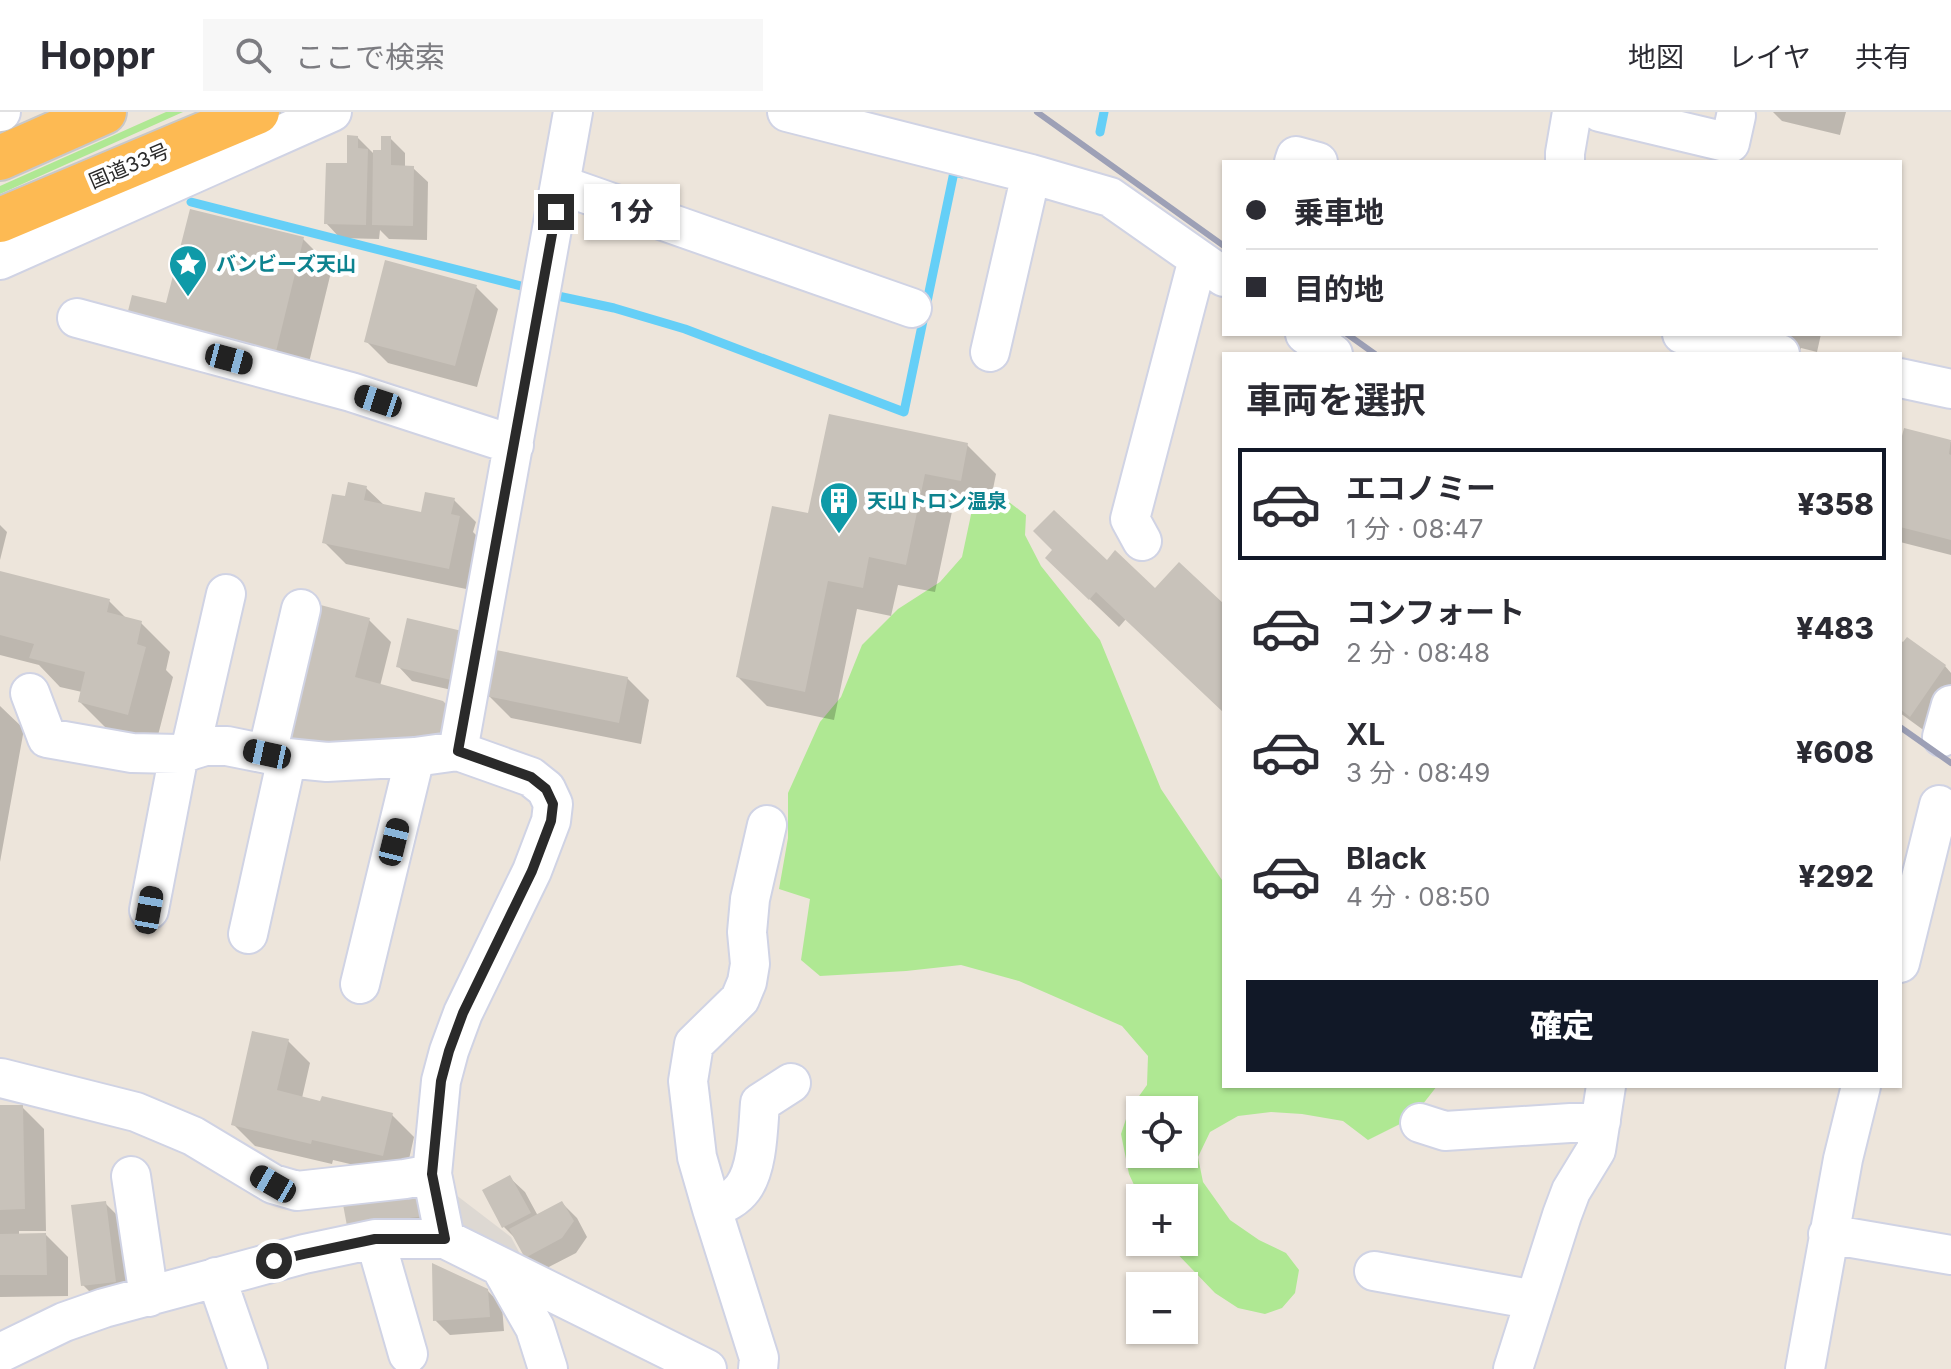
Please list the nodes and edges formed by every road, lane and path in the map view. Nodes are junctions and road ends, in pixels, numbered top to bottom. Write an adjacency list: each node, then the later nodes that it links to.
1 (104, 112): 9 (highway)
2 (257, 112): 13 (highway, 国道33号)
3 (332, 112): 14 (street)
4 (573, 112): 12 (street)
5 (787, 112): 11 (street)
6 (1572, 112): 10 (street)
7 (1600, 112): 8 (street)
8 (1736, 116)
9 (0, 158)
10 (1565, 160)
11 (1031, 174): 15 (street); 20 (street)
12 (561, 185): 16 (street); 25 (street)
13 (0, 220)
14 (0, 260)
15 (1211, 268): 26 (street)
16 (912, 308)
17 (77, 318): 25 (street)
18 (1308, 336): 21 (street)
19 (1692, 336): 22 (street)
20 (1003, 341)
21 (1330, 352)
22 (1770, 352)
23 (1902, 378): 24 (street)
24 (1951, 389)
25 (514, 445): 30 (street)
26 (1142, 541)
27 (226, 594): 31 (street)
28 (301, 609): 32 (street)
29 (30, 693): 31 (street)
30 (458, 751): 33 (street); 45 (street)
31 (184, 752): 32 (street); 36 (street)
32 (277, 756): 33 (street); 37 (street)
33 (415, 757): 39 (street)
34 (1939, 805): 38 (street)
35 (767, 825): 47 (street)
36 (149, 910)
37 (248, 934)
38 (1902, 955)
39 (360, 984)
40 (1, 1078): 45 (street)
41 (791, 1083): 47 (street)
42 (1861, 1088): 48 (street)
43 (1604, 1104): 44 (street); 56 (street)
44 (1420, 1123)
45 (432, 1174): 50 (street)
46 (131, 1176): 55 (street)
47 (712, 1209): 62 (street)
48 (1828, 1234): 51 (street); 64 (street)
49 (375, 1239): 50 (street); 54 (street); 58 (street)
50 (445, 1239): 52 (street)
51 (1951, 1255)
52 (501, 1268): 60 (street); 61 (street)
53 (1374, 1271): 56 (street)
54 (216, 1277): 55 (street); 59 (street)
55 (149, 1297): 57 (street)
56 (1535, 1300): 63 (street)
57 (0, 1353)
58 (408, 1354)
59 (248, 1369)
60 (548, 1369)
61 (707, 1369)
62 (758, 1369)
63 (1513, 1369)
64 (1805, 1369)

